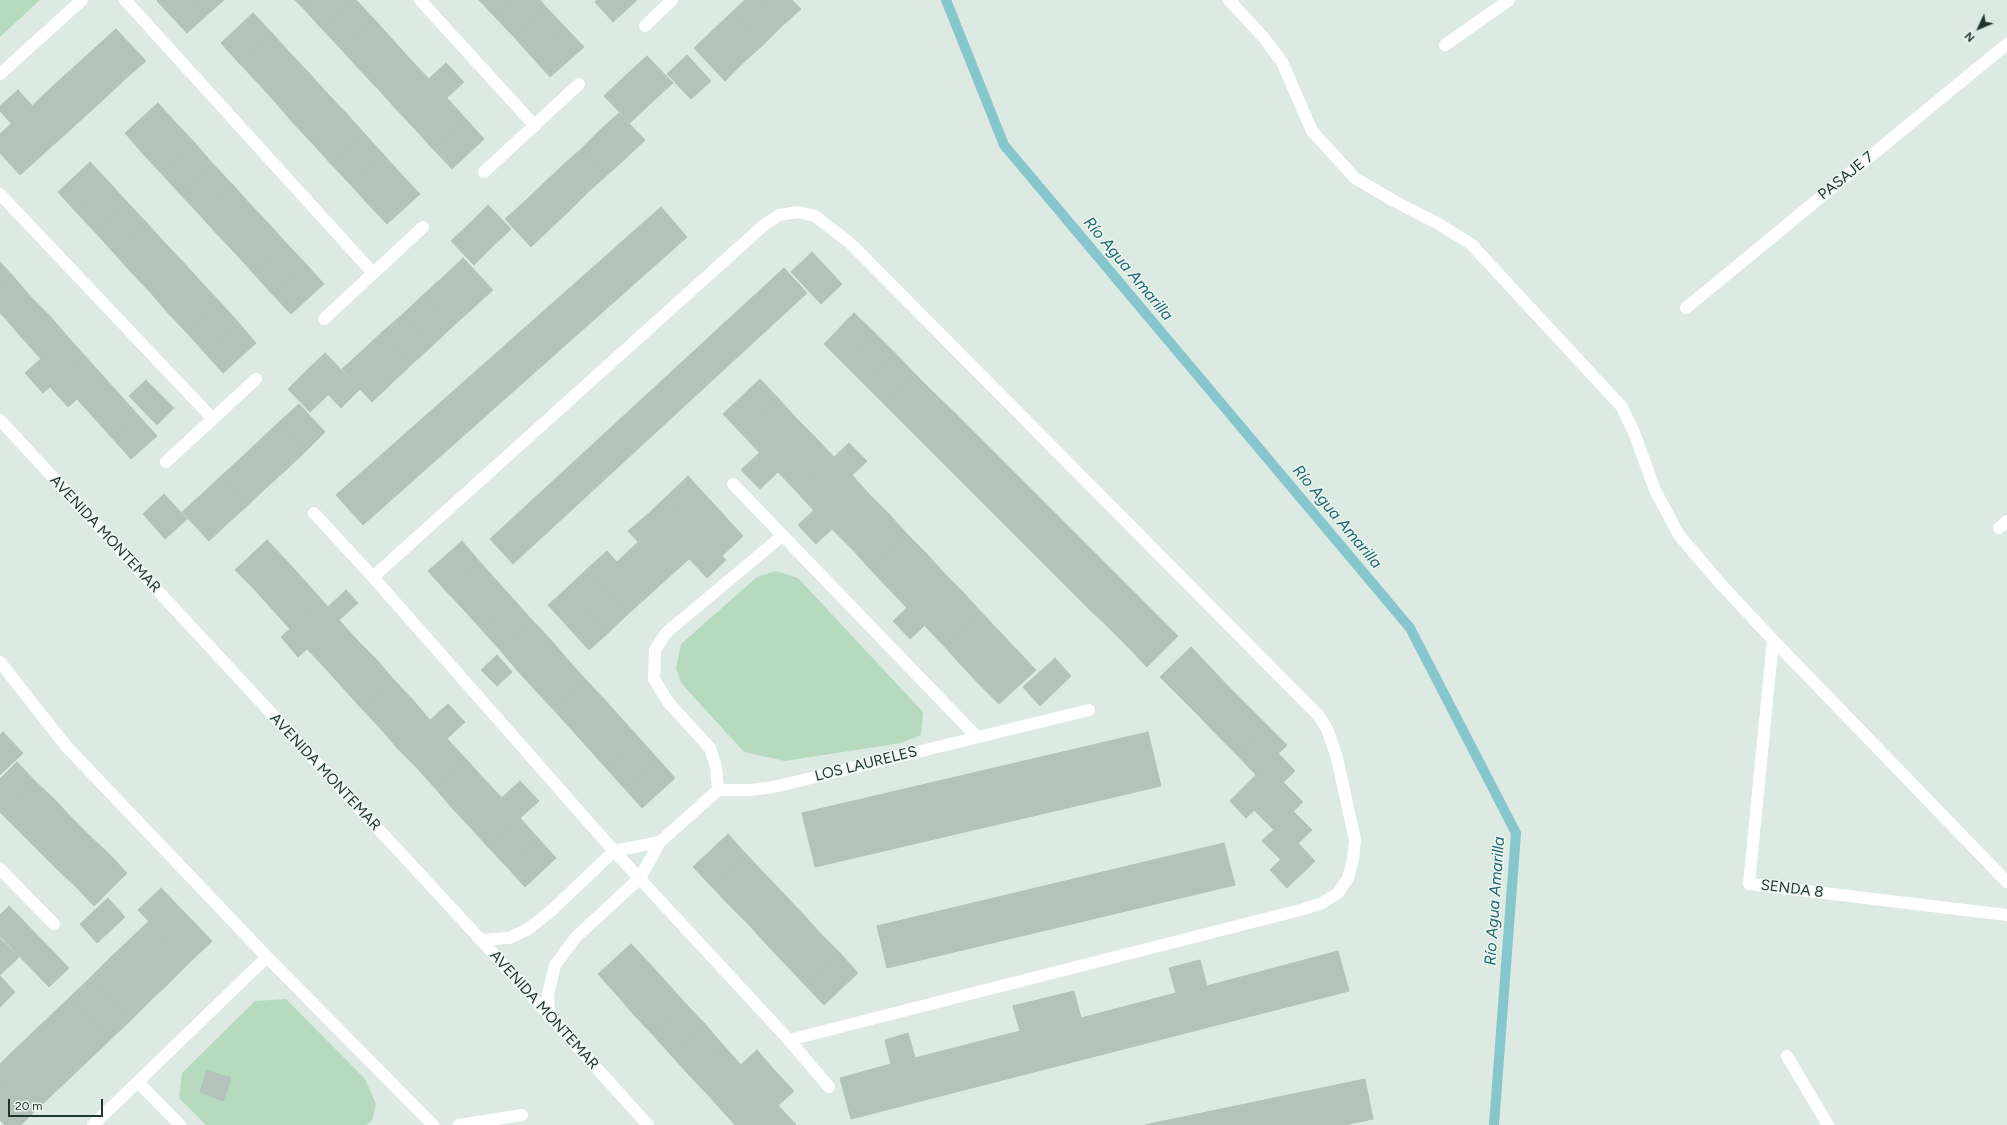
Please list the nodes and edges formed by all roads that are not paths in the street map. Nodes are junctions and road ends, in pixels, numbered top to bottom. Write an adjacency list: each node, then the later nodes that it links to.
1 (82, 0): 10 (street)
2 (125, 0): 16 (street)
3 (420, 0): 12 (street)
4 (672, 0): 7 (street)
5 (1229, 0): 27 (street)
6 (1509, 0): 9 (street)
7 (645, 26)
8 (2007, 44): 17 (street, PASAJE 7)
9 (1445, 45)
10 (0, 74)
11 (579, 84): 12 (street)
12 (535, 126): 13 (street)
13 (484, 172)
14 (0, 194): 20 (street)
15 (423, 227): 16 (street)
16 (373, 273): 18 (street)
17 (1686, 308)
18 (324, 319)
19 (256, 379): 20 (street)
20 (213, 419): 22 (street)
21 (0, 420): 39 (street, AVENIDA MONTEMAR)
22 (166, 462)
23 (732, 484): 25 (street)
24 (314, 513): 26 (street)
25 (782, 536): 30 (street); 31 (street)
26 (373, 577): 33 (street); 42 (street)
27 (1773, 640): 36 (street); 37 (street, SENDA 8)
28 (0, 662): 40 (street)
29 (1089, 710): 30 (street, LOS LAURELES)
30 (977, 737): 31 (street, LOS LAURELES)
31 (718, 790): 32 (street)
32 (660, 842): 33 (street); 35 (street)
33 (614, 851): 35 (street); 39 (street)
34 (2, 874): 38 (street)
35 (640, 878): 41 (street); 42 (street)
36 (2007, 882)
37 (2007, 916)
38 (54, 924)
39 (481, 940): 41 (street, AVENIDA MONTEMAR)
40 (267, 957): 44 (street); 49 (street)
41 (549, 1017): 51 (street, AVENIDA MONTEMAR)
42 (789, 1040): 45 (street)
43 (1787, 1056): 52 (street)
44 (138, 1082): 47 (street); 48 (street)
45 (829, 1087)
46 (522, 1115): 50 (street)
47 (92, 1125)
48 (180, 1125)
49 (433, 1125)
50 (459, 1125)
51 (648, 1125)
52 (1828, 1125)

